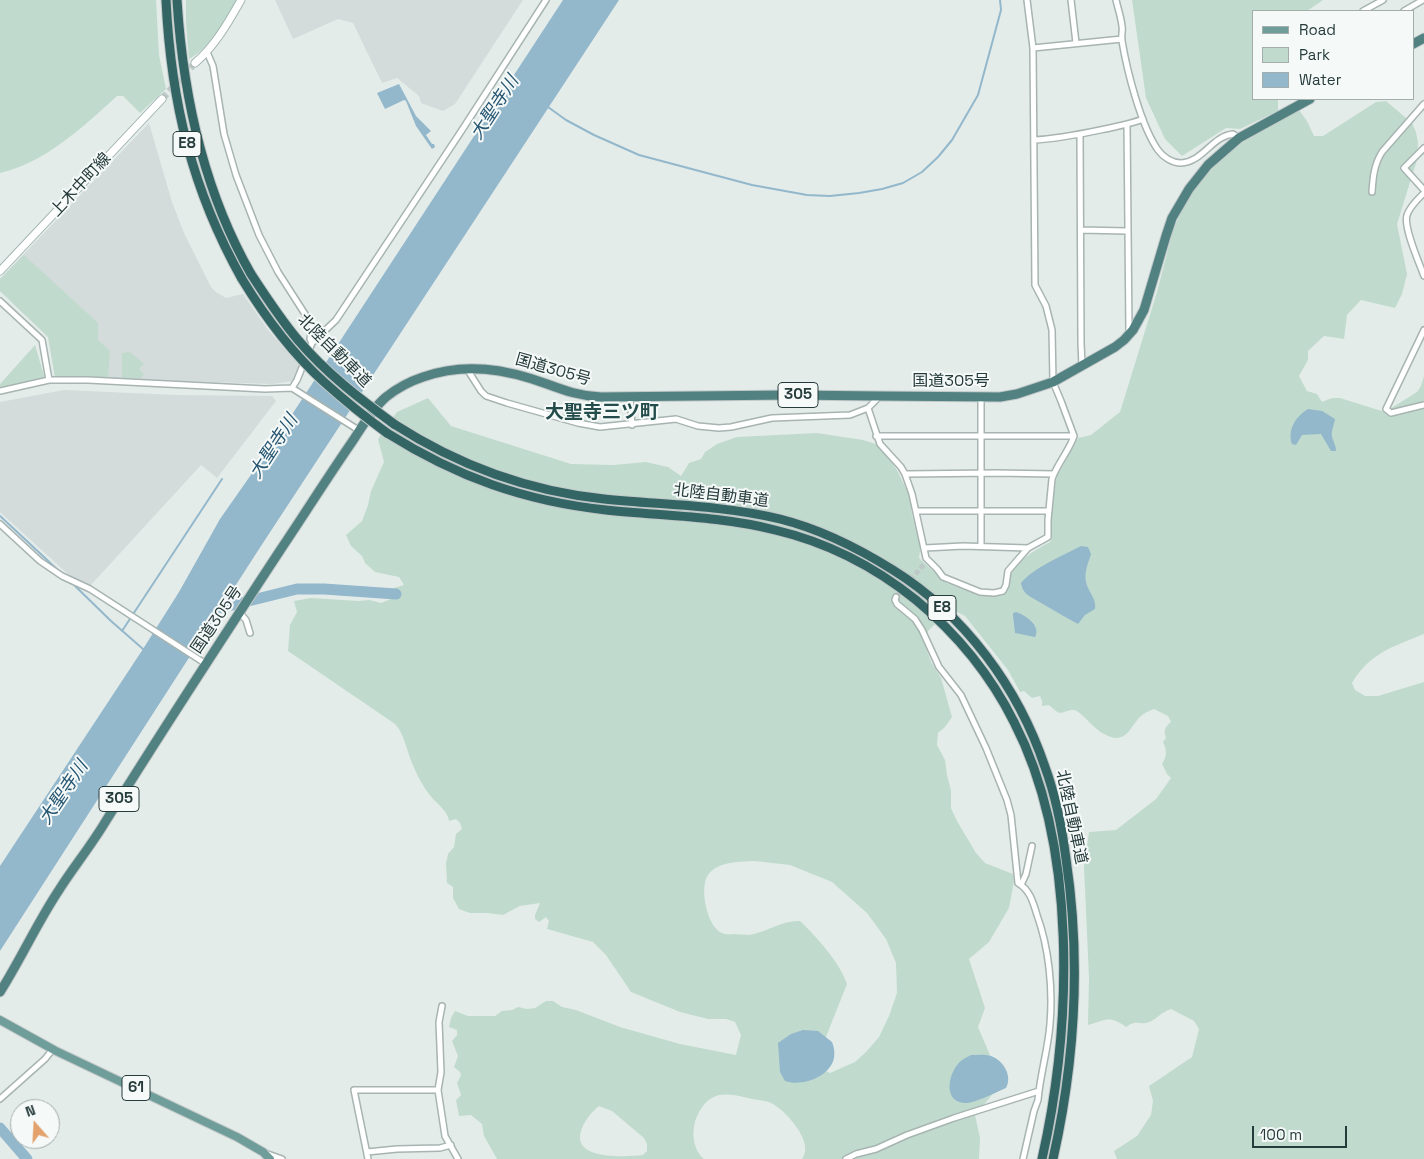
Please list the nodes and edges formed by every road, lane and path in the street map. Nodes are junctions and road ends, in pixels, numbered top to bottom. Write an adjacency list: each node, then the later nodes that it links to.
1 (166, 0): 84 (highway, 北陸自動車道 / E8, bridge)
2 (177, 0): 85 (highway, 北陸自動車道 / E8, bridge)
3 (242, 0): 15 (main road)
4 (546, 0): 35 (street)
5 (1027, 0): 14 (street)
6 (1071, 0): 13 (street)
7 (1116, 0): 12 (street)
8 (1383, 0): 10 (street)
9 (1423, 0): 11 (street)
10 (1365, 10)
11 (1406, 10)
12 (1122, 39): 13 (street); 20 (street)
13 (1076, 43): 14 (street)
14 (1033, 48): 24 (street)
15 (207, 52): 16 (main road); 35 (street)
16 (195, 63)
17 (162, 99): 30 (main road, 上木中町線)
18 (1308, 100): 23 (highway, 国道305号 / 305)
19 (1424, 104): 27 (street)
20 (1143, 119): 21 (street); 23 (street)
21 (1127, 124): 22 (street); 29 (street)
22 (1080, 134): 24 (street); 28 (street)
23 (1239, 138): 34 (highway, 国道305号 / 305)
24 (1034, 140): 39 (street)
25 (1424, 148): 26 (street)
26 (1424, 191): 31 (street)
27 (1372, 192)
28 (1081, 230): 29 (street); 36 (street)
29 (1127, 231): 34 (street)
30 (0, 271)
31 (1424, 276)
32 (0, 301): 38 (street)
33 (1424, 330): 45 (street)
34 (1129, 335): 36 (highway, 国道305号 / 305)
35 (312, 343): 40 (street)
36 (1082, 366): 39 (highway, 国道305号 / 305)
37 (466, 368): 44 (highway, 国道305号 / 305); 47 (street); 48 (highway, 国道305号 / 305)
38 (49, 380): 40 (street); 41 (street)
39 (1052, 382): 43 (highway, 国道305号 / 305); 51 (street)
40 (292, 388): 48 (street)
41 (0, 391)
42 (879, 396): 43 (highway, 国道305号 / 305); 44 (highway, 国道305号 / 305); 46 (street)
43 (981, 396): 50 (street)
44 (630, 397): 47 (street)
45 (1424, 406)
46 (868, 408): 47 (street); 49 (street)
47 (632, 425)
48 (357, 429): 63 (highway, 国道305号 / 305)
49 (876, 436): 50 (street); 53 (street)
50 (980, 436): 51 (street); 52 (street)
51 (1074, 436): 54 (street)
52 (980, 473): 53 (street); 54 (street); 56 (street)
53 (906, 474): 55 (street)
54 (1054, 474): 57 (street)
55 (916, 511): 56 (street); 60 (street)
56 (980, 511): 57 (street); 59 (street)
57 (1049, 511): 61 (street)
58 (0, 524): 65 (street)
59 (981, 546): 60 (street); 61 (street)
60 (924, 548): 61 (street)
61 (1028, 548)
62 (896, 597): 67 (street)
63 (241, 611): 64 (street); 65 (highway, 国道305号 / 305)
64 (250, 633)
65 (206, 664): 68 (highway, 国道305号 / 305)
66 (1032, 846): 67 (street)
67 (1021, 885): 73 (street)
68 (0, 992)
69 (442, 1006): 72 (street)
70 (0, 1020): 71 (main road, 61)
71 (53, 1049): 74 (street); 76 (main road, 61)
72 (438, 1090): 75 (street); 77 (street)
73 (1039, 1091): 82 (street); 83 (street)
74 (0, 1099)
75 (450, 1145): 77 (street); 81 (street)
76 (262, 1152): 78 (main road, 61); 79 (street)
77 (367, 1152): 80 (street)
78 (270, 1159)
79 (282, 1159)
80 (368, 1159)
81 (458, 1159)
82 (846, 1159)
83 (1023, 1159)
84 (1042, 1159)
85 (1053, 1159)

